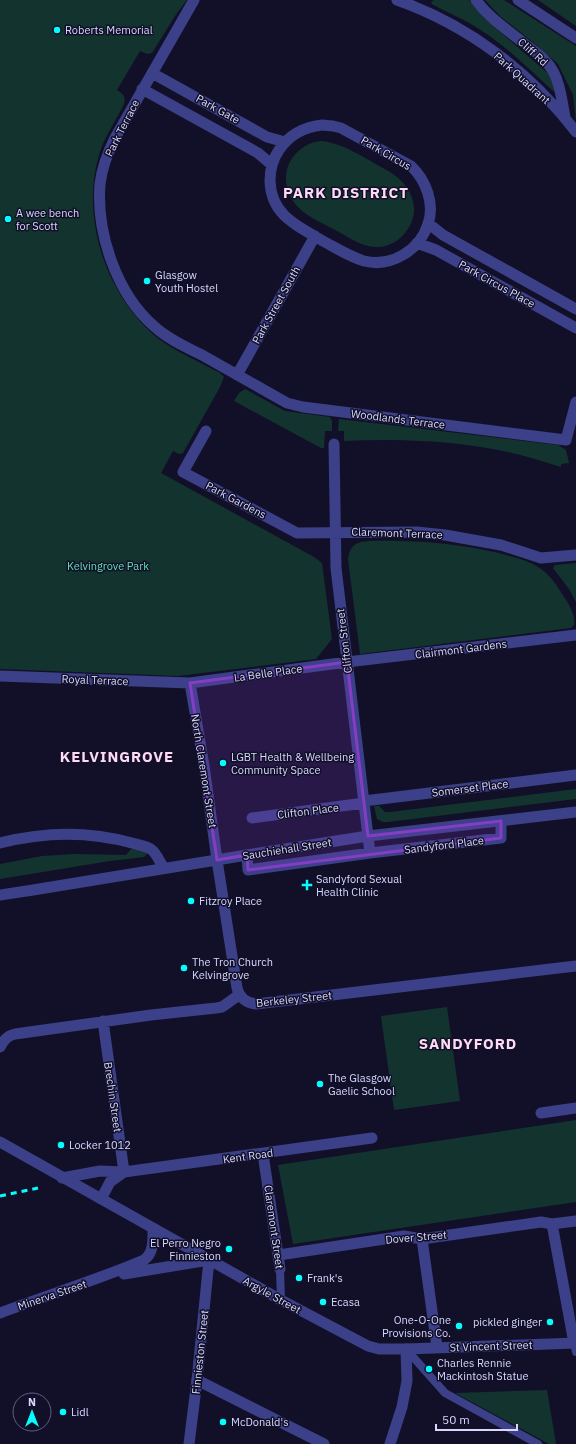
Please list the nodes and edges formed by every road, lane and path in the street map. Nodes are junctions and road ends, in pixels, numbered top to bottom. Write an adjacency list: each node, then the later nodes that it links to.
1 (194, 0): 6 (street, Park Terrace)
2 (397, 0): 8 (street, Park Quadrant)
3 (476, 0): 8 (street, Cliff Rd)
4 (518, 0): 5 (street)
5 (576, 38)
6 (152, 73): 7 (street, Park Terrace); 10 (street, Park Gate)
7 (142, 89): 11 (street, Park Gate); 19 (street, Park Terrace)
8 (566, 118): 9 (street, Park Quadrant)
9 (576, 132)
10 (285, 142): 11 (street, Park Circus); 12 (street, Park Circus)
11 (272, 165): 13 (street, Park Circus)
12 (428, 223): 14 (street, Park Circus); 15 (street, Park Circus Place)
13 (315, 236): 14 (street, Park Circus); 19 (street, Park Street South)
14 (417, 243): 16 (street, Park Circus Place)
15 (531, 284): 16 (street); 17 (street, Park Circus Place)
16 (522, 298): 18 (street, Park Circus Place)
17 (576, 309)
18 (576, 328)
19 (237, 375): 20 (street, Woodlands Terrace)
20 (576, 402)
21 (206, 431): 23 (street, Park Gardens)
22 (334, 444): 23 (street, Clifton Street)
23 (335, 532): 24 (street, Claremont Terrace); 26 (street, Clifton Street)
24 (576, 555)
25 (576, 635): 26 (street, Clairmont Gardens)
26 (347, 662): 28 (street, La Belle Place); 30 (street, Clifton Street)
27 (0, 676): 28 (street, Royal Terrace)
28 (190, 683): 38 (street, North Claremont Street)
29 (576, 775): 30 (street, Somerset Place)
30 (364, 802): 32 (street, Clifton Place); 34 (street, Clifton Street)
31 (576, 812): 33 (street, Sauchiehall Street)
32 (252, 818)
33 (501, 821): 34 (street, Sauchiehall Street); 36 (street, Sandyford Place)
34 (368, 836): 36 (street); 37 (street, Sauchiehall Street)
35 (0, 842): 39 (street)
36 (370, 853): 37 (street, Sandyford Place)
37 (247, 855): 38 (street, Sauchiehall Street)
38 (218, 860): 39 (street, Sauchiehall Street); 42 (street)
39 (164, 868): 40 (street, Sauchiehall Street)
40 (0, 894)
41 (576, 966): 42 (street, Berkeley Street)
42 (239, 995): 43 (street, Berkeley Street)
43 (103, 1021): 44 (street, Berkeley Street); 50 (street, Brechin Street)
44 (0, 1047)
45 (576, 1108): 46 (street)
46 (541, 1113)
47 (372, 1138): 49 (street, Kent Road)
48 (0, 1142): 51 (street, Argyle Street)
49 (263, 1154): 50 (street, Kent Road); 57 (street, Claremont Street)
50 (124, 1172): 51 (street, Kent Road); 52 (street)
51 (62, 1178): 52 (street, Argyle Street)
52 (102, 1199): 55 (street, Argyle Street)
53 (576, 1221): 54 (street, Dover Street)
54 (552, 1224): 56 (street, Dover Street); 63 (street)
55 (153, 1228): 58 (street, Argyle Street); 60 (street, Minerva Street)
56 (422, 1239): 57 (street, Dover Street); 64 (street)
57 (279, 1255): 59 (street, Claremont Street)
58 (210, 1260): 60 (street, Minerva Street); 61 (street, Argyle Street); 66 (street, Finnieston Street)
59 (280, 1269): 61 (street, Claremont Street)
60 (104, 1277): 62 (street, Minerva Street)
61 (281, 1300): 65 (street, Argyle Street)
62 (0, 1313)
63 (575, 1346): 64 (street, St Vincent Street)
64 (437, 1347): 65 (street, St Vincent Street)
65 (406, 1349): 69 (street); 70 (street)
66 (198, 1380): 67 (street, Finnieston Street); 68 (street)
67 (189, 1444)
68 (324, 1444)
69 (390, 1444)
70 (538, 1444)

